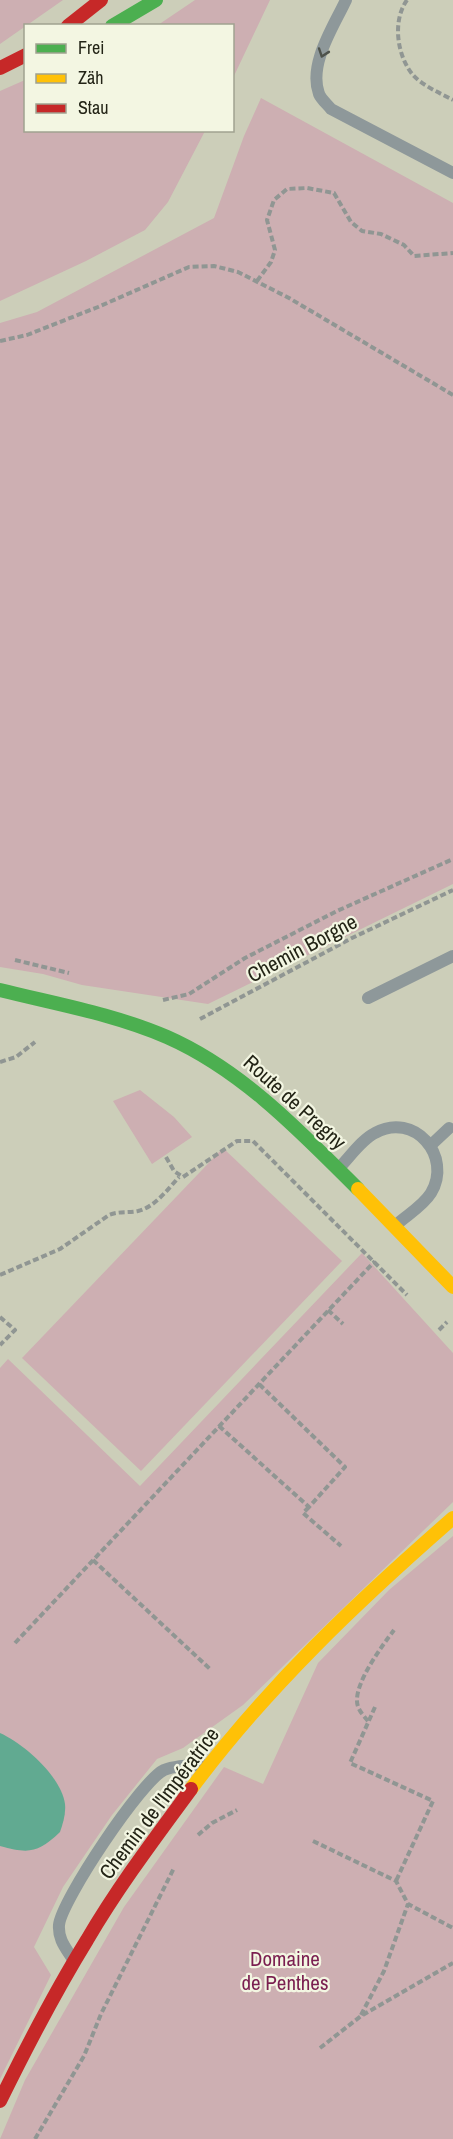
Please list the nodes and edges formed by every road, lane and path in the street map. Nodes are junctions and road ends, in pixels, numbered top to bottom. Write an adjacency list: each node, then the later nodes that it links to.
1 (101, 0): 5 (street)
2 (156, 0): 6 (street)
3 (346, 0): 10 (lane, one-way to 10)
4 (407, 0): 9 (path)
5 (70, 24)
6 (116, 24)
7 (24, 56): 8 (street)
8 (0, 68)
9 (453, 100)
10 (453, 173)
11 (453, 254): 12 (path)
12 (256, 281): 13 (path); 14 (path)
13 (0, 341)
14 (453, 395)
15 (453, 859): 21 (path)
16 (453, 890): 23 (path, Chemin Borgne)
17 (453, 956): 22 (lane)
18 (11, 959): 19 (path)
19 (78, 976)
20 (0, 990): 23 (street, Route de Pregny)
21 (155, 998)
22 (368, 998)
23 (167, 1037): 29 (street, Route de Pregny)
24 (35, 1042): 25 (path)
25 (0, 1062)
26 (449, 1128): 27 (lane)
27 (431, 1145): 29 (lane); 31 (lane)
28 (166, 1157): 30 (path)
29 (338, 1169): 31 (street, Route de Pregny)
30 (179, 1177): 32 (path); 33 (path)
31 (395, 1226): 34 (street, Route de Pregny)
32 (375, 1261): 35 (path); 36 (path)
33 (0, 1275)
34 (453, 1287)
35 (407, 1295)
36 (328, 1310): 39 (path); 42 (path)
37 (0, 1317): 41 (path)
38 (447, 1322): 40 (path)
39 (343, 1324)
40 (439, 1330)
41 (0, 1345)
42 (258, 1384): 43 (path); 44 (path)
43 (219, 1426): 44 (path); 47 (path)
44 (309, 1507): 46 (path)
45 (453, 1518): 53 (street, Chemin de l'Impératrice)
46 (342, 1546)
47 (93, 1560): 49 (path); 50 (path)
48 (394, 1630): 52 (path)
49 (15, 1643)
50 (210, 1669)
51 (375, 1707): 52 (path)
52 (368, 1721): 58 (path)
53 (209, 1765): 61 (street, Chemin de l'Impératrice); 61 (lane)
54 (237, 1810): 55 (path)
55 (196, 1837)
56 (313, 1841): 58 (path)
57 (178, 1862): 66 (path)
58 (396, 1881): 59 (path)
59 (408, 1904): 60 (path); 63 (path)
60 (453, 1928)
61 (75, 1961): 65 (street, Chemin de l'Impératrice)
62 (453, 1963): 63 (path)
63 (360, 2016): 64 (path)
64 (320, 2048)
65 (0, 2101)
66 (35, 2139)

